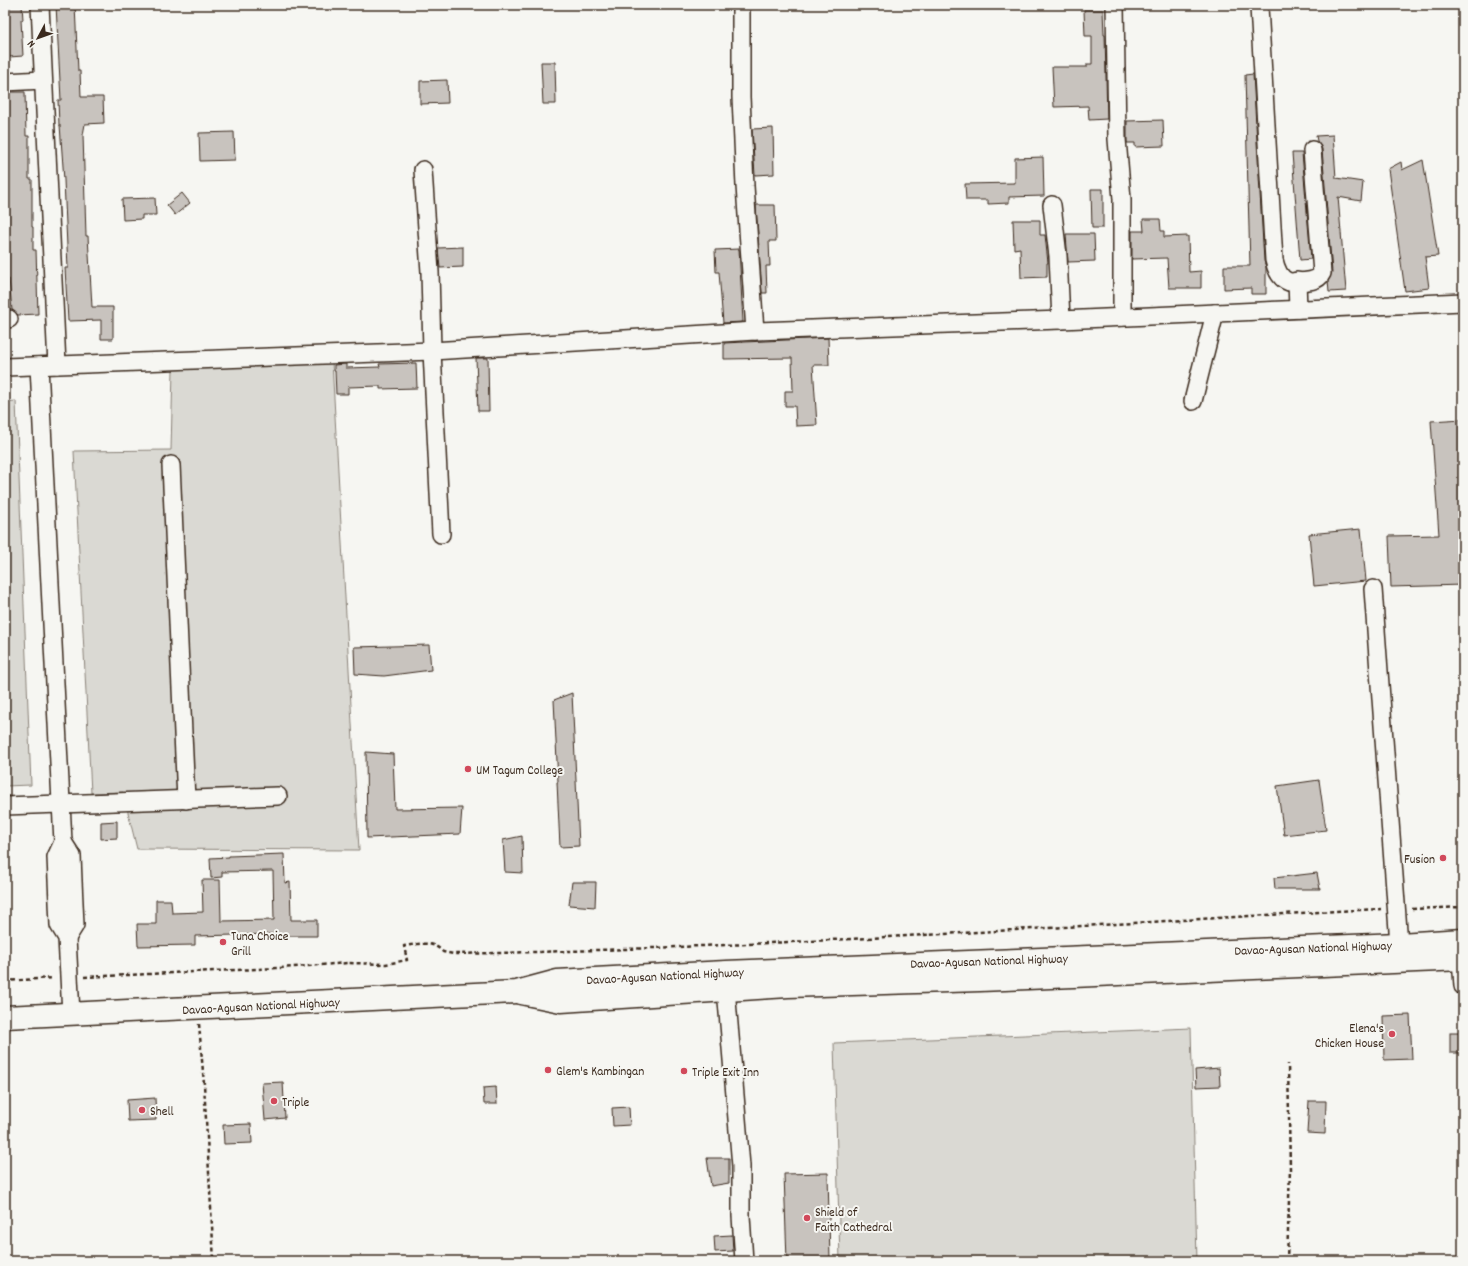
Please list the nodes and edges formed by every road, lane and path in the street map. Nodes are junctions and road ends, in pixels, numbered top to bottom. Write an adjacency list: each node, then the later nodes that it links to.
1 (40, 5): 5 (street)
2 (741, 5): 16 (street)
3 (1115, 5): 14 (street)
4 (1259, 7): 10 (street)
5 (43, 80): 6 (street); 18 (street)
6 (5, 82)
7 (1312, 150): 10 (street)
8 (423, 170): 17 (street)
9 (1052, 205): 15 (street)
10 (1297, 281): 12 (street)
11 (1463, 302): 12 (street)
12 (1298, 309): 13 (street)
13 (1215, 313): 14 (street); 21 (street)
14 (1122, 317): 15 (street)
15 (1061, 320): 16 (street)
16 (755, 331): 17 (street)
17 (432, 352): 18 (street); 23 (street)
18 (57, 365): 19 (street)
19 (39, 366): 20 (street); 27 (street)
20 (5, 367)
21 (1193, 401)
22 (171, 466): 26 (street)
23 (441, 534)
24 (1373, 588): 30 (street)
25 (278, 796): 26 (street)
26 (186, 800): 27 (street)
27 (61, 804): 28 (street); 33 (street)
28 (5, 806)
29 (1463, 907): 30 (path)
30 (1397, 909): 31 (street); 33 (path)
31 (1399, 944): 32 (highway, Davao-Agusan National Highway); 34 (highway, Davao-Agusan National Highway)
32 (1462, 949): 34 (highway, Davao-Agusan National Highway); 36 (street)
33 (69, 977): 35 (path); 40 (street)
34 (788, 977): 37 (highway, Davao-Agusan National Highway); 38 (highway, Davao-Agusan National Highway)
35 (5, 981)
36 (1463, 986)
37 (726, 989): 38 (highway, Davao-Agusan National Highway); 44 (street)
38 (516, 992): 39 (highway, Davao-Agusan National Highway)
39 (198, 1008): 40 (highway, Davao-Agusan National Highway); 43 (path)
40 (71, 1014): 41 (highway, Davao-Agusan National Highway)
41 (5, 1017)
42 (1288, 1064): 45 (path)
43 (214, 1261)
44 (744, 1261)
45 (1287, 1261)

